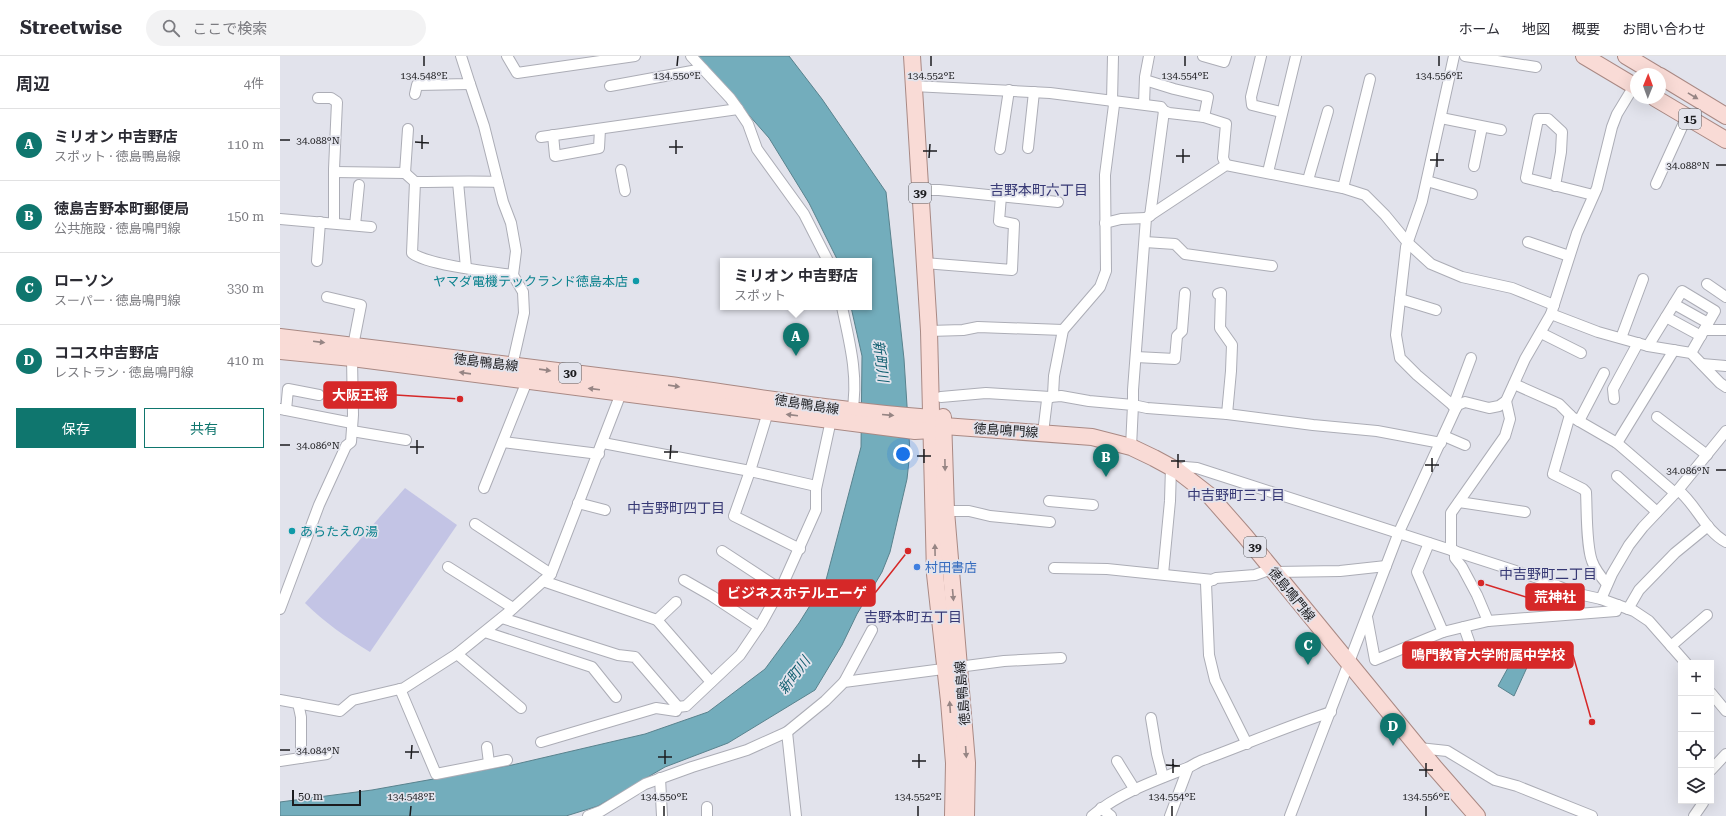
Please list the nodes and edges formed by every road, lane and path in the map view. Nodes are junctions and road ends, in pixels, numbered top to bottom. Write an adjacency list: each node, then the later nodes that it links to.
1 (461, 56): 23 (street)
2 (507, 56): 16 (street)
3 (635, 56): 16 (street)
4 (691, 56): 19 (street)
5 (912, 56): 26 (main road, 39)
6 (1113, 56): 32 (street)
7 (1149, 56): 21 (street)
8 (1203, 56): 9 (street)
9 (1226, 56)
10 (1261, 56): 38 (street)
11 (1296, 56): 38 (street)
12 (1465, 56): 17 (street)
13 (1584, 56): 24 (main road)
14 (1626, 56): 18 (main road)
15 (1451, 57): 42 (street)
16 (566, 61)
17 (1536, 67)
18 (1646, 68)
19 (703, 69): 25 (street); 35 (street)
20 (1370, 79): 66 (street)
21 (1145, 80): 33 (street); 41 (street)
22 (1666, 80): 40 (main road, 15, one-way to 40)
23 (470, 84): 29 (street); 61 (street)
24 (1630, 84)
25 (610, 86)
26 (913, 86): 27 (street); 67 (main road, 39)
27 (1009, 90): 28 (street); 51 (street)
28 (1034, 92): 32 (street); 50 (street)
29 (415, 94)
30 (1630, 94): 70 (street)
31 (318, 98): 55 (street)
32 (1112, 101): 33 (street); 77 (street)
33 (1144, 104): 36 (street)
34 (1666, 104): 39 (main road, 15)
35 (738, 109): 45 (street); 84 (street)
36 (1164, 111): 41 (street); 73 (street)
37 (1328, 111): 58 (street)
38 (1282, 112): 56 (street)
39 (1687, 116): 49 (main road, 15); 63 (street)
40 (1726, 116)
41 (1204, 117): 52 (street)
42 (1441, 118): 43 (street); 62 (street)
43 (1482, 127): 46 (street); 53 (street)
44 (408, 129): 57 (street)
45 (600, 129): 47 (street); 47 (street)
46 (1501, 130)
47 (553, 135): 48 (street)
48 (541, 137)
49 (1726, 140)
50 (1028, 148)
51 (1000, 149)
52 (1226, 165): 56 (street); 73 (street)
53 (1474, 166)
54 (621, 170): 68 (street)
55 (334, 172): 57 (street); 76 (street)
56 (1268, 172): 58 (street)
57 (406, 173): 59 (street)
58 (1308, 180): 66 (street)
59 (415, 182): 60 (street); 88 (street)
60 (458, 182): 61 (street); 88 (street)
61 (498, 182): 89 (street)
62 (1427, 182): 69 (street); 82 (street)
63 (1656, 184)
64 (359, 185): 78 (street)
65 (1555, 186): 65 (street); 70 (street)
66 (1343, 188): 82 (street)
67 (920, 190): 71 (street); 86 (main road, 39)
68 (625, 191)
69 (1472, 194)
70 (1593, 195): 83 (street)
71 (1001, 196): 72 (street); 86 (street)
72 (1058, 202)
73 (1148, 217): 77 (street); 80 (street)
74 (280, 218): 75 (street)
75 (320, 222): 76 (street); 85 (street)
76 (334, 223): 78 (street)
77 (1105, 223): 102 (street)
78 (355, 225): 79 (street)
79 (371, 226)
80 (1145, 242): 87 (street); 115 (street)
81 (1528, 242): 83 (street)
82 (1408, 243): 96 (street); 100 (street)
83 (1569, 256): 100 (street)
84 (826, 258)
85 (317, 261)
86 (924, 263): 105 (main road, 39)
87 (1272, 266)
88 (466, 268): 89 (street)
89 (513, 275): 118 (street)
90 (1643, 279): 108 (street)
91 (1707, 284): 95 (street)
92 (1185, 293): 115 (street)
93 (1218, 294): 134 (street)
94 (327, 297): 112 (street)
95 (1726, 297)
96 (1400, 299): 99 (street); 131 (street)
97 (1674, 304): 101 (street); 103 (street); 103 (street)
98 (843, 310): 136 (street)
99 (1436, 310)
100 (1553, 310): 106 (street); 108 (street)
101 (1666, 317): 103 (street); 109 (street)
102 (1063, 330): 105 (street); 127 (street)
103 (1704, 330): 104 (street); 114 (street)
104 (1726, 330)
105 (929, 331): 126 (main road, 39); 140 (main road, 39)
106 (1540, 333): 113 (street); 122 (street)
107 (280, 337): 112 (main road, 徳島鴨島線 / 30, one-way to 112)
108 (1621, 338): 109 (street)
109 (1643, 345): 111 (street); 128 (street)
110 (280, 350): 112 (main road, 徳島鴨島線 / 30)
111 (1674, 350): 114 (street); 148 (street)
112 (352, 352): 118 (main road, 徳島鴨島線 / 30); 121 (main road, 徳島鴨島線 / 30, one-way to 112); 141 (street)
113 (1581, 353)
114 (1691, 353): 117 (street)
115 (1136, 357): 130 (street)
116 (1471, 358): 131 (street)
117 (1702, 364): 119 (street); 124 (street)
118 (512, 366): 123 (main road, 徳島鴨島線 / 30, one-way to 123)
119 (1726, 366)
120 (1604, 373): 139 (street)
121 (527, 381): 123 (main road, 徳島鴨島線 / 30, one-way to 121); 146 (street)
122 (1514, 384): 129 (street); 135 (street)
123 (623, 386): 133 (main road, 徳島鴨島線 / 30); 136 (main road, 徳島鴨島線 / 30, one-way to 136); 147 (street)
124 (1726, 387)
125 (319, 395): 132 (street)
126 (941, 397): 127 (street); 140 (main road, 39)
127 (1050, 397): 130 (street); 143 (street)
128 (1614, 399)
129 (1506, 400): 131 (street); 160 (street)
130 (1133, 405): 134 (street); 150 (street)
131 (1455, 407): 144 (street)
132 (283, 409): 141 (street)
133 (768, 412): 138 (main road, 徳島鴨島線 / 30, one-way to 133); 154 (street)
134 (1227, 414): 144 (street)
135 (1570, 415): 139 (street); 185 (street)
136 (857, 416): 138 (main road, 徳島鴨島線 / 30); 140 (main road, 徳島鴨島線 / 30)
137 (1657, 417): 152 (street)
138 (831, 420): 156 (street)
139 (1579, 421): 148 (street)
140 (928, 424): 143 (main road, 徳島鳴門線 / 39); 164 (main road, 徳島鴨島線, one-way to 164); 208 (main road, 徳島鴨島線, one-way to 140)
141 (352, 427): 145 (street); 191 (street)
142 (1726, 431): 152 (street)
143 (1043, 433): 150 (main road, 徳島鳴門線 / 39)
144 (1442, 439): 149 (street); 170 (street)
145 (406, 440)
146 (503, 442): 151 (street); 157 (street)
147 (603, 443): 151 (street); 154 (street)
148 (1617, 443): 158 (street)
149 (1465, 445)
150 (1131, 448): 153 (main road, 徳島鳴門線 / 39)
151 (599, 454): 161 (street)
152 (1707, 455): 158 (street)
153 (1174, 469): 170 (street); 179 (main road, 徳島鳴門線 / 39); 181 (street)
154 (750, 471): 156 (street); 173 (street)
155 (1617, 476): 166 (street)
156 (816, 486): 173 (street)
157 (484, 488)
158 (1676, 492): 166 (street); 169 (street)
159 (1049, 501): 162 (street)
160 (1459, 502): 165 (street); 175 (street)
161 (578, 503): 163 (street); 180 (street)
162 (1094, 505)
163 (605, 510)
164 (946, 511): 167 (street); 208 (main road, 徳島鴨島線, one-way to 208)
165 (1525, 512)
166 (1657, 512): 185 (street)
167 (1050, 522)
168 (475, 524): 180 (street)
169 (1708, 526): 171 (street); 189 (street)
170 (1399, 532): 172 (street); 176 (street)
171 (1726, 542)
172 (1429, 543): 175 (street); 201 (street)
173 (800, 549): 186 (street)
174 (722, 551): 186 (street)
175 (1453, 551): 187 (street); 196 (street)
176 (1386, 566): 179 (street); 193 (street)
177 (448, 567): 190 (street)
178 (1054, 568): 181 (street)
179 (1274, 570): 183 (street); 207 (main road, 徳島鳴門線 / 39)
180 (551, 574): 184 (street)
181 (1163, 574): 183 (street)
182 (684, 580): 197 (street)
183 (1213, 580): 223 (street)
184 (543, 581): 190 (street); 195 (street)
185 (1607, 584): 187 (street)
186 (780, 589): 197 (street)
187 (1601, 599): 189 (street)
188 (676, 602): 195 (street)
189 (1623, 607): 196 (street); 203 (street)
190 (513, 608): 194 (street)
191 (280, 609)
192 (1707, 615): 203 (street)
193 (1367, 617): 201 (street); 207 (street)
194 (502, 618): 200 (street); 216 (street)
195 (657, 620): 209 (street)
196 (1488, 620): 198 (street)
197 (758, 627): 209 (street)
198 (1464, 627): 201 (street); 202 (street)
199 (872, 630): 210 (street)
200 (485, 632): 204 (street); 213 (street)
201 (1443, 632)
202 (1470, 644)
203 (1671, 646): 206 (street)
204 (457, 654): 211 (street); 217 (street)
205 (1062, 658): 208 (street)
206 (1683, 660)
207 (1349, 663): 219 (street); 225 (main road, 徳島鳴門線 / 39)
208 (952, 667): 210 (street); 244 (main road, 徳島鴨島線, one-way to 208); 245 (main road, 徳島鴨島線, one-way to 245)
209 (711, 682): 216 (street)
210 (844, 682): 221 (street)
211 (400, 689): 215 (street); 232 (street)
212 (1714, 696): 218 (street)
213 (616, 697)
214 (280, 700): 215 (street)
215 (298, 703): 228 (street)
216 (678, 707): 222 (street)
217 (521, 708)
218 (1726, 711)
219 (1331, 712): 223 (street); 249 (street)
220 (1150, 718): 235 (street)
221 (787, 732): 236 (street); 243 (street)
222 (541, 742)
223 (1247, 744): 233 (street)
224 (487, 747): 232 (street)
225 (1419, 748): 239 (street); 250 (main road, 徳島鳴門線 / 39)
226 (327, 754): 228 (street)
227 (1726, 754): 234 (street)
228 (301, 758): 229 (street)
229 (280, 760)
230 (507, 760): 232 (street)
231 (1117, 761): 237 (street)
232 (488, 763)
233 (1188, 768): 235 (street); 248 (street)
234 (1713, 768)
235 (1163, 776): 237 (street)
236 (660, 778): 241 (street); 242 (street)
237 (1135, 790): 240 (street)
238 (1702, 804): 253 (street)
239 (1568, 806): 251 (street); 252 (street)
240 (1101, 808): 246 (street); 247 (street)
241 (588, 816)
242 (662, 816)
243 (796, 816)
244 (953, 816)
245 (966, 816)
246 (1092, 816)
247 (1111, 816)
248 (1170, 816)
249 (1290, 816)
250 (1477, 816)
251 (1564, 816)
252 (1592, 816)
253 (1694, 816)

